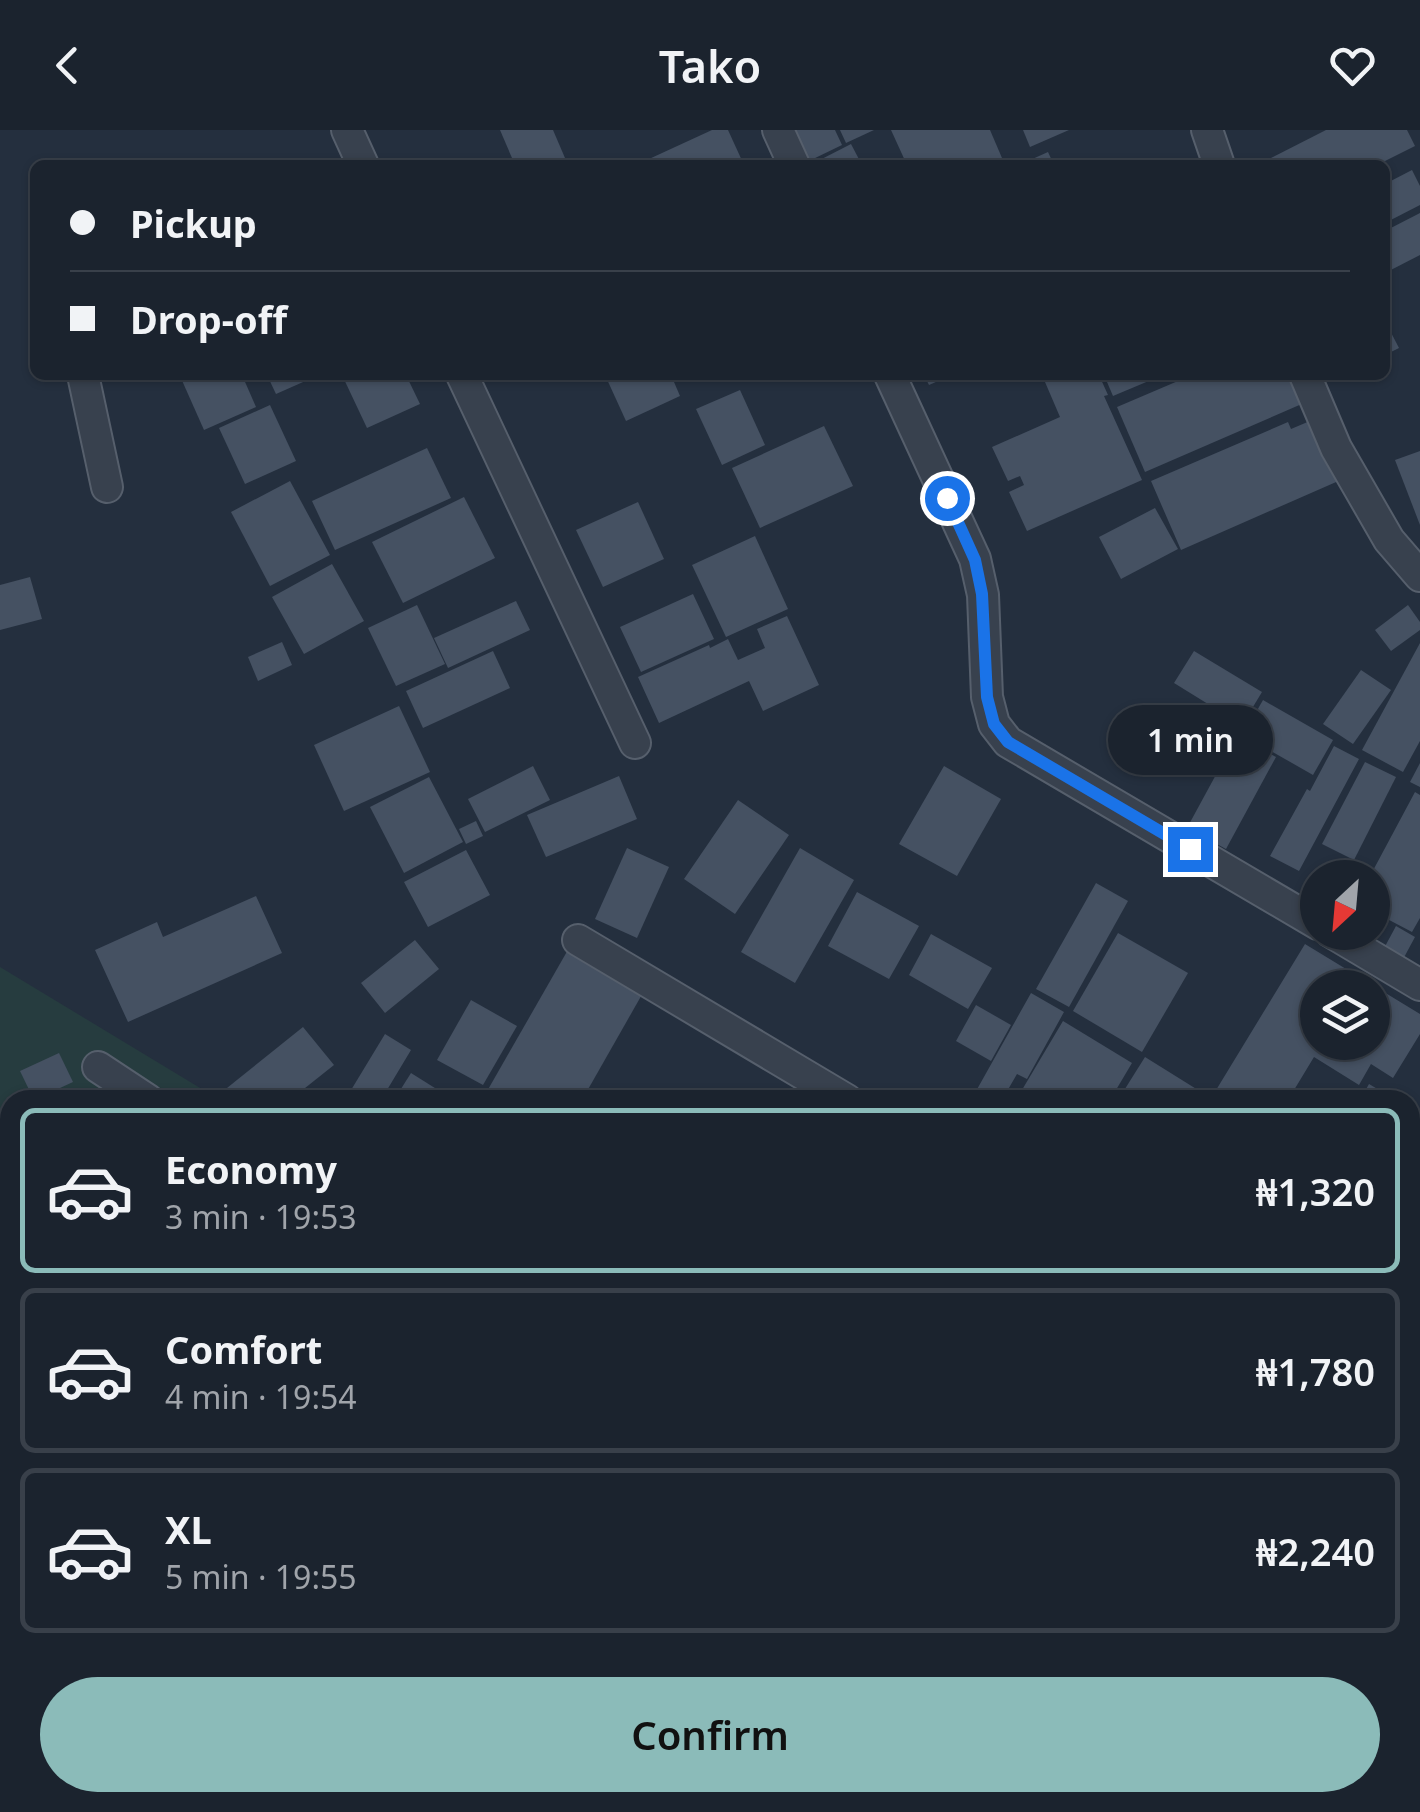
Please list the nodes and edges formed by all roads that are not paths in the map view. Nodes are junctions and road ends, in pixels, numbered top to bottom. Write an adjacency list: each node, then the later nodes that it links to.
1 (347, 130): 4 (street)
2 (778, 130): 5 (street)
3 (1207, 130): 6 (street)
4 (362, 160)
5 (792, 160)
6 (1217, 160)
7 (84, 380): 11 (street)
8 (464, 380): 13 (street)
9 (892, 380): 14 (street)
10 (1307, 380): 12 (street)
11 (108, 487)
12 (1420, 576)
13 (635, 743)
14 (1300, 913)
15 (578, 940): 20 (street)
16 (1362, 950): 17 (street)
17 (1420, 985)
18 (98, 1068): 19 (street)
19 (132, 1090)
20 (830, 1090)

